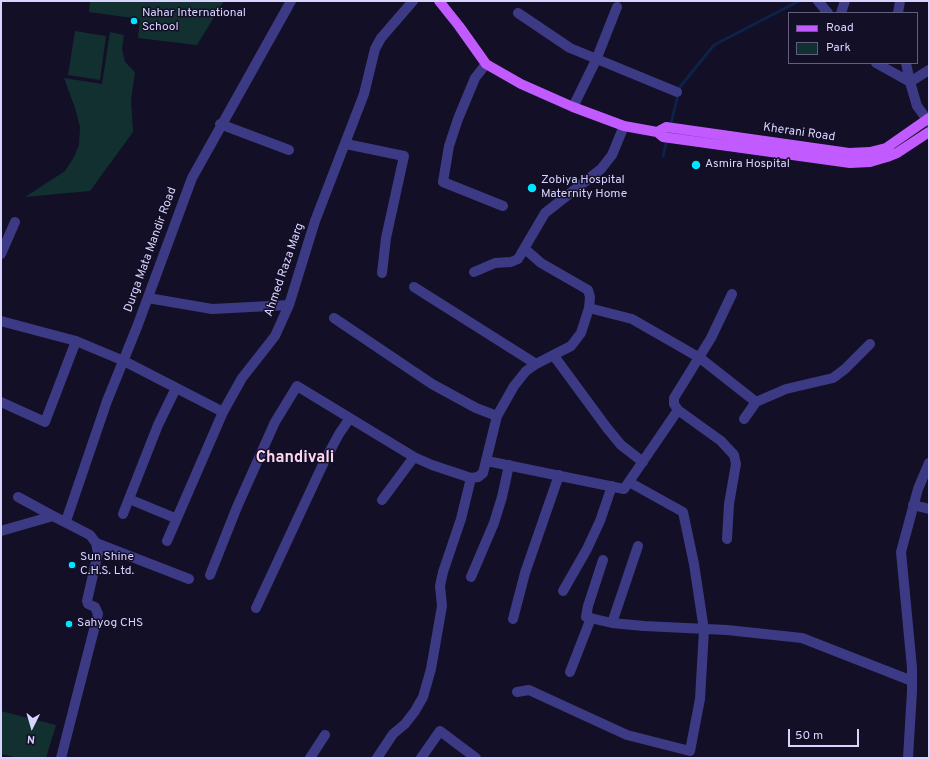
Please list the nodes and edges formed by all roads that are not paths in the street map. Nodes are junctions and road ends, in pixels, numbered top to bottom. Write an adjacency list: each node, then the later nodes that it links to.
1 (291, 1): 21 (street, Durga Mata Mandir Road)
2 (413, 1): 25 (street, Ahmed Raza Marg)
3 (439, 1): 13 (main road, Kherani Road)
4 (818, 1): 8 (street)
5 (845, 1): 9 (street)
6 (900, 1): 10 (street)
7 (617, 7): 12 (street)
8 (827, 12)
9 (841, 12)
10 (898, 12)
11 (518, 13): 12 (street)
12 (596, 60): 18 (street); 19 (street)
13 (486, 64): 19 (main road, Kherani Road); 27 (street)
14 (878, 64): 17 (street)
15 (906, 64): 17 (street)
16 (929, 70): 17 (street)
17 (910, 82): 20 (street)
18 (677, 92)
19 (573, 107): 22 (main road, Kherani Road)
20 (928, 120): 23 (main road, Kherani Road)
21 (220, 124): 26 (street); 35 (street, Durga Mata Mandir Road)
22 (624, 126): 23 (main road, Kherani Road); 29 (street)
23 (667, 132): 24 (main road, Kherani Road)
24 (929, 132)
25 (346, 144): 32 (street); 36 (street, Ahmed Raza Marg)
26 (288, 150)
27 (502, 206)
28 (14, 222): 30 (street)
29 (525, 249): 31 (street); 37 (street)
30 (1, 254)
31 (474, 272)
32 (382, 273)
33 (414, 287): 45 (street)
34 (732, 294): 43 (street)
35 (148, 298): 36 (street); 44 (street, Durga Mata Mandir Road)
36 (290, 305): 50 (street, Ahmed Raza Marg)
37 (589, 308): 42 (street); 43 (street)
38 (334, 318): 51 (street)
39 (1, 321): 40 (street)
40 (76, 341): 44 (street); 47 (street)
41 (870, 344): 48 (street)
42 (554, 356): 45 (street); 56 (street)
43 (700, 358): 48 (street); 49 (street)
44 (124, 361): 46 (street); 71 (street, Durga Mata Mandir Road)
45 (536, 364): 51 (street)
46 (176, 388): 50 (street); 64 (street)
47 (1, 402)
48 (756, 402): 53 (street)
49 (678, 410): 56 (street); 73 (street)
50 (223, 412): 70 (street, Ahmed Raza Marg)
51 (497, 416): 55 (street)
52 (350, 418): 54 (street); 78 (street); 82 (street)
53 (744, 419)
54 (414, 457): 60 (street); 65 (street)
55 (487, 460): 58 (street); 60 (street)
56 (643, 462): 61 (street)
57 (929, 463): 66 (street)
58 (509, 465): 59 (street); 79 (street)
59 (559, 476): 62 (street); 84 (street)
60 (470, 478): 94 (street)
61 (629, 482): 62 (street); 86 (street)
62 (612, 486): 81 (street)
63 (18, 496): 69 (street)
64 (129, 499): 68 (street); 70 (street)
65 (382, 500)
66 (913, 505): 67 (street); 88 (street)
67 (929, 510)
68 (123, 514)
69 (53, 516): 71 (street); 72 (street)
70 (175, 518): 74 (street, Ahmed Raza Marg)
71 (66, 521): 75 (street)
72 (1, 531)
73 (727, 539)
74 (167, 541)
75 (96, 543): 80 (street); 92 (street)
76 (638, 546): 85 (street)
77 (603, 560): 83 (street)
78 (210, 575)
79 (471, 577)
80 (189, 579)
81 (563, 591)
82 (256, 608)
83 (592, 618): 85 (street); 87 (street)
84 (513, 619)
85 (612, 623): 86 (street)
86 (704, 630): 88 (street); 91 (street)
87 (570, 672)
88 (912, 681): 97 (street)
89 (517, 692): 91 (street)
90 (325, 735): 93 (street)
91 (690, 754)
92 (60, 758)
93 (310, 758)
94 (377, 758)
95 (421, 758): 96 (street)
96 (476, 758)
97 (908, 758)

